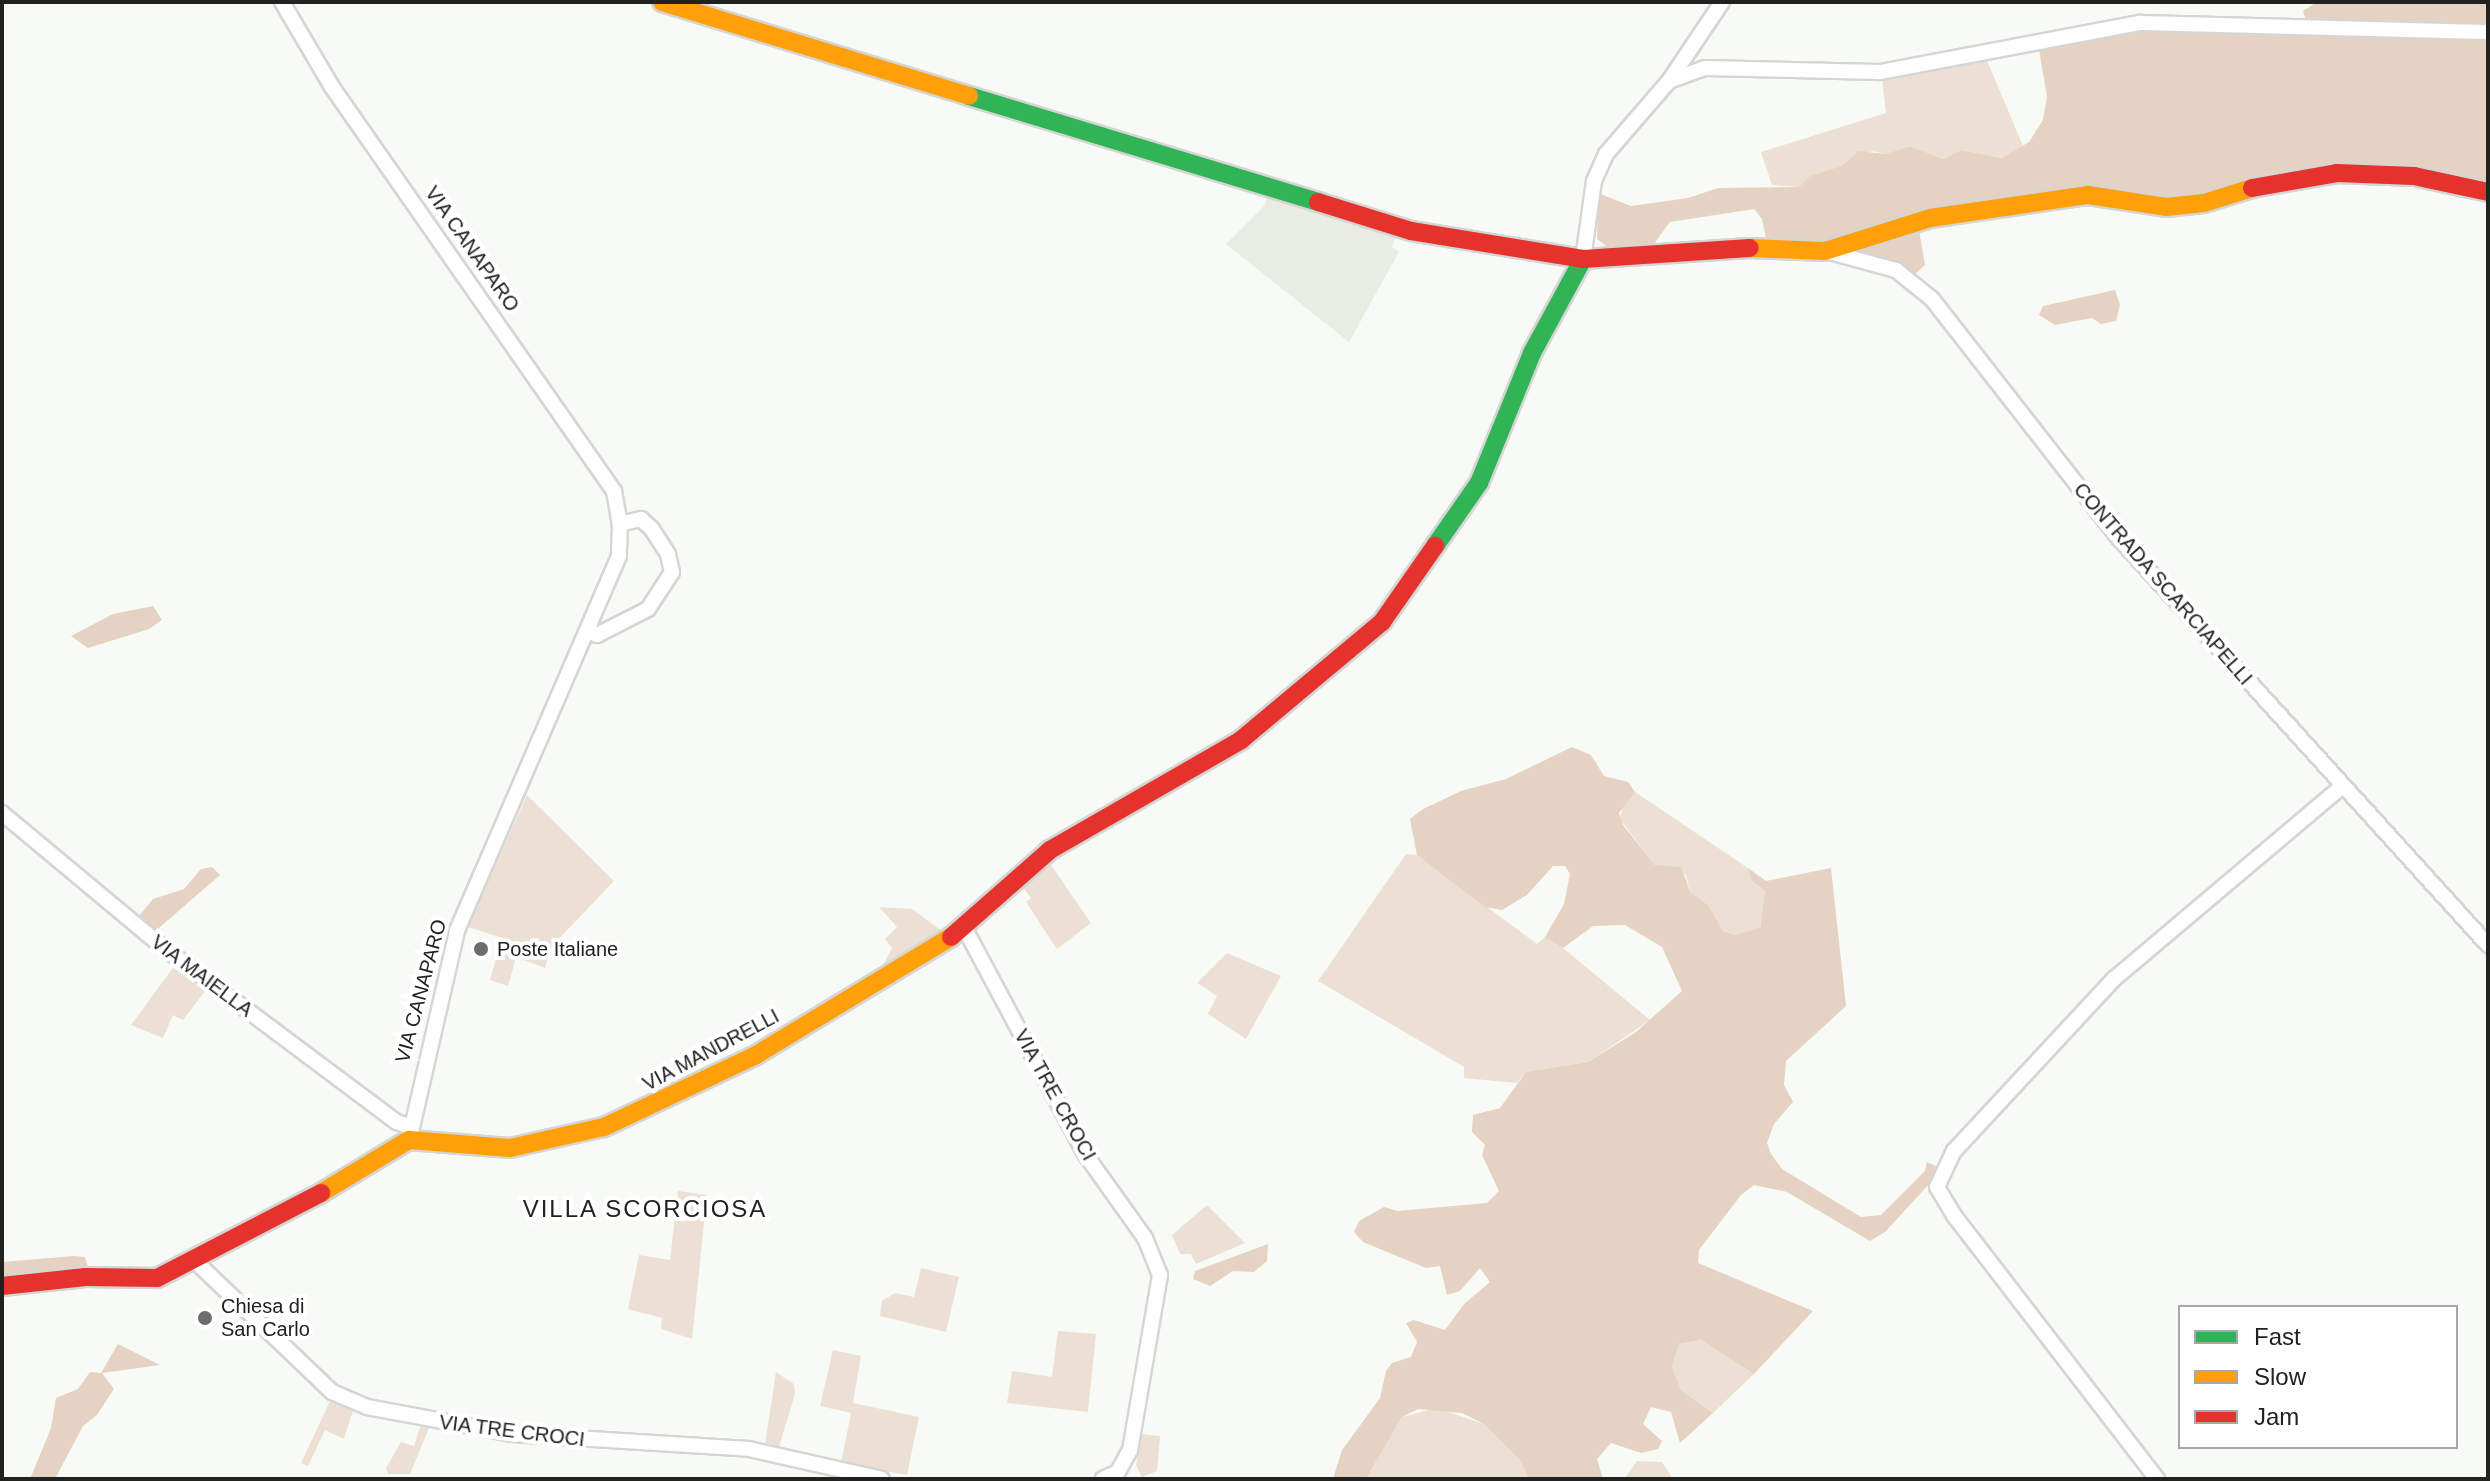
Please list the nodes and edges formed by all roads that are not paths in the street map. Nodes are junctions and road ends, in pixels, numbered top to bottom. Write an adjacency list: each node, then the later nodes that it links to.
1 (282, 2): 9 (street, VIA CANAPARO)
2 (662, 2): 8 (street)
3 (1722, 2): 5 (street)
4 (2488, 32): 5 (street)
5 (1669, 81): 8 (street)
6 (2488, 192): 7 (street)
7 (1825, 251): 8 (street); 11 (street, CONTRADA SCARCIAPELLI)
8 (1583, 259): 13 (street, VIA MANDRELLI)
9 (620, 524): 10 (street, VIA CANAPARO); 10 (street)
10 (587, 631): 15 (street, VIA CANAPARO)
11 (2341, 787): 14 (street, CONTRADA SCARCIAPELLI); 20 (street)
12 (2, 813): 15 (street, VIA MAIELLA)
13 (965, 929): 15 (street, VIA MANDRELLI); 19 (street, VIA TRE CROCI)
14 (2488, 945)
15 (410, 1133): 16 (street)
16 (196, 1262): 17 (street); 18 (street, VIA TRE CROCI)
17 (2, 1286)
18 (882, 1479)
19 (1103, 1479)
20 (2157, 1479)

